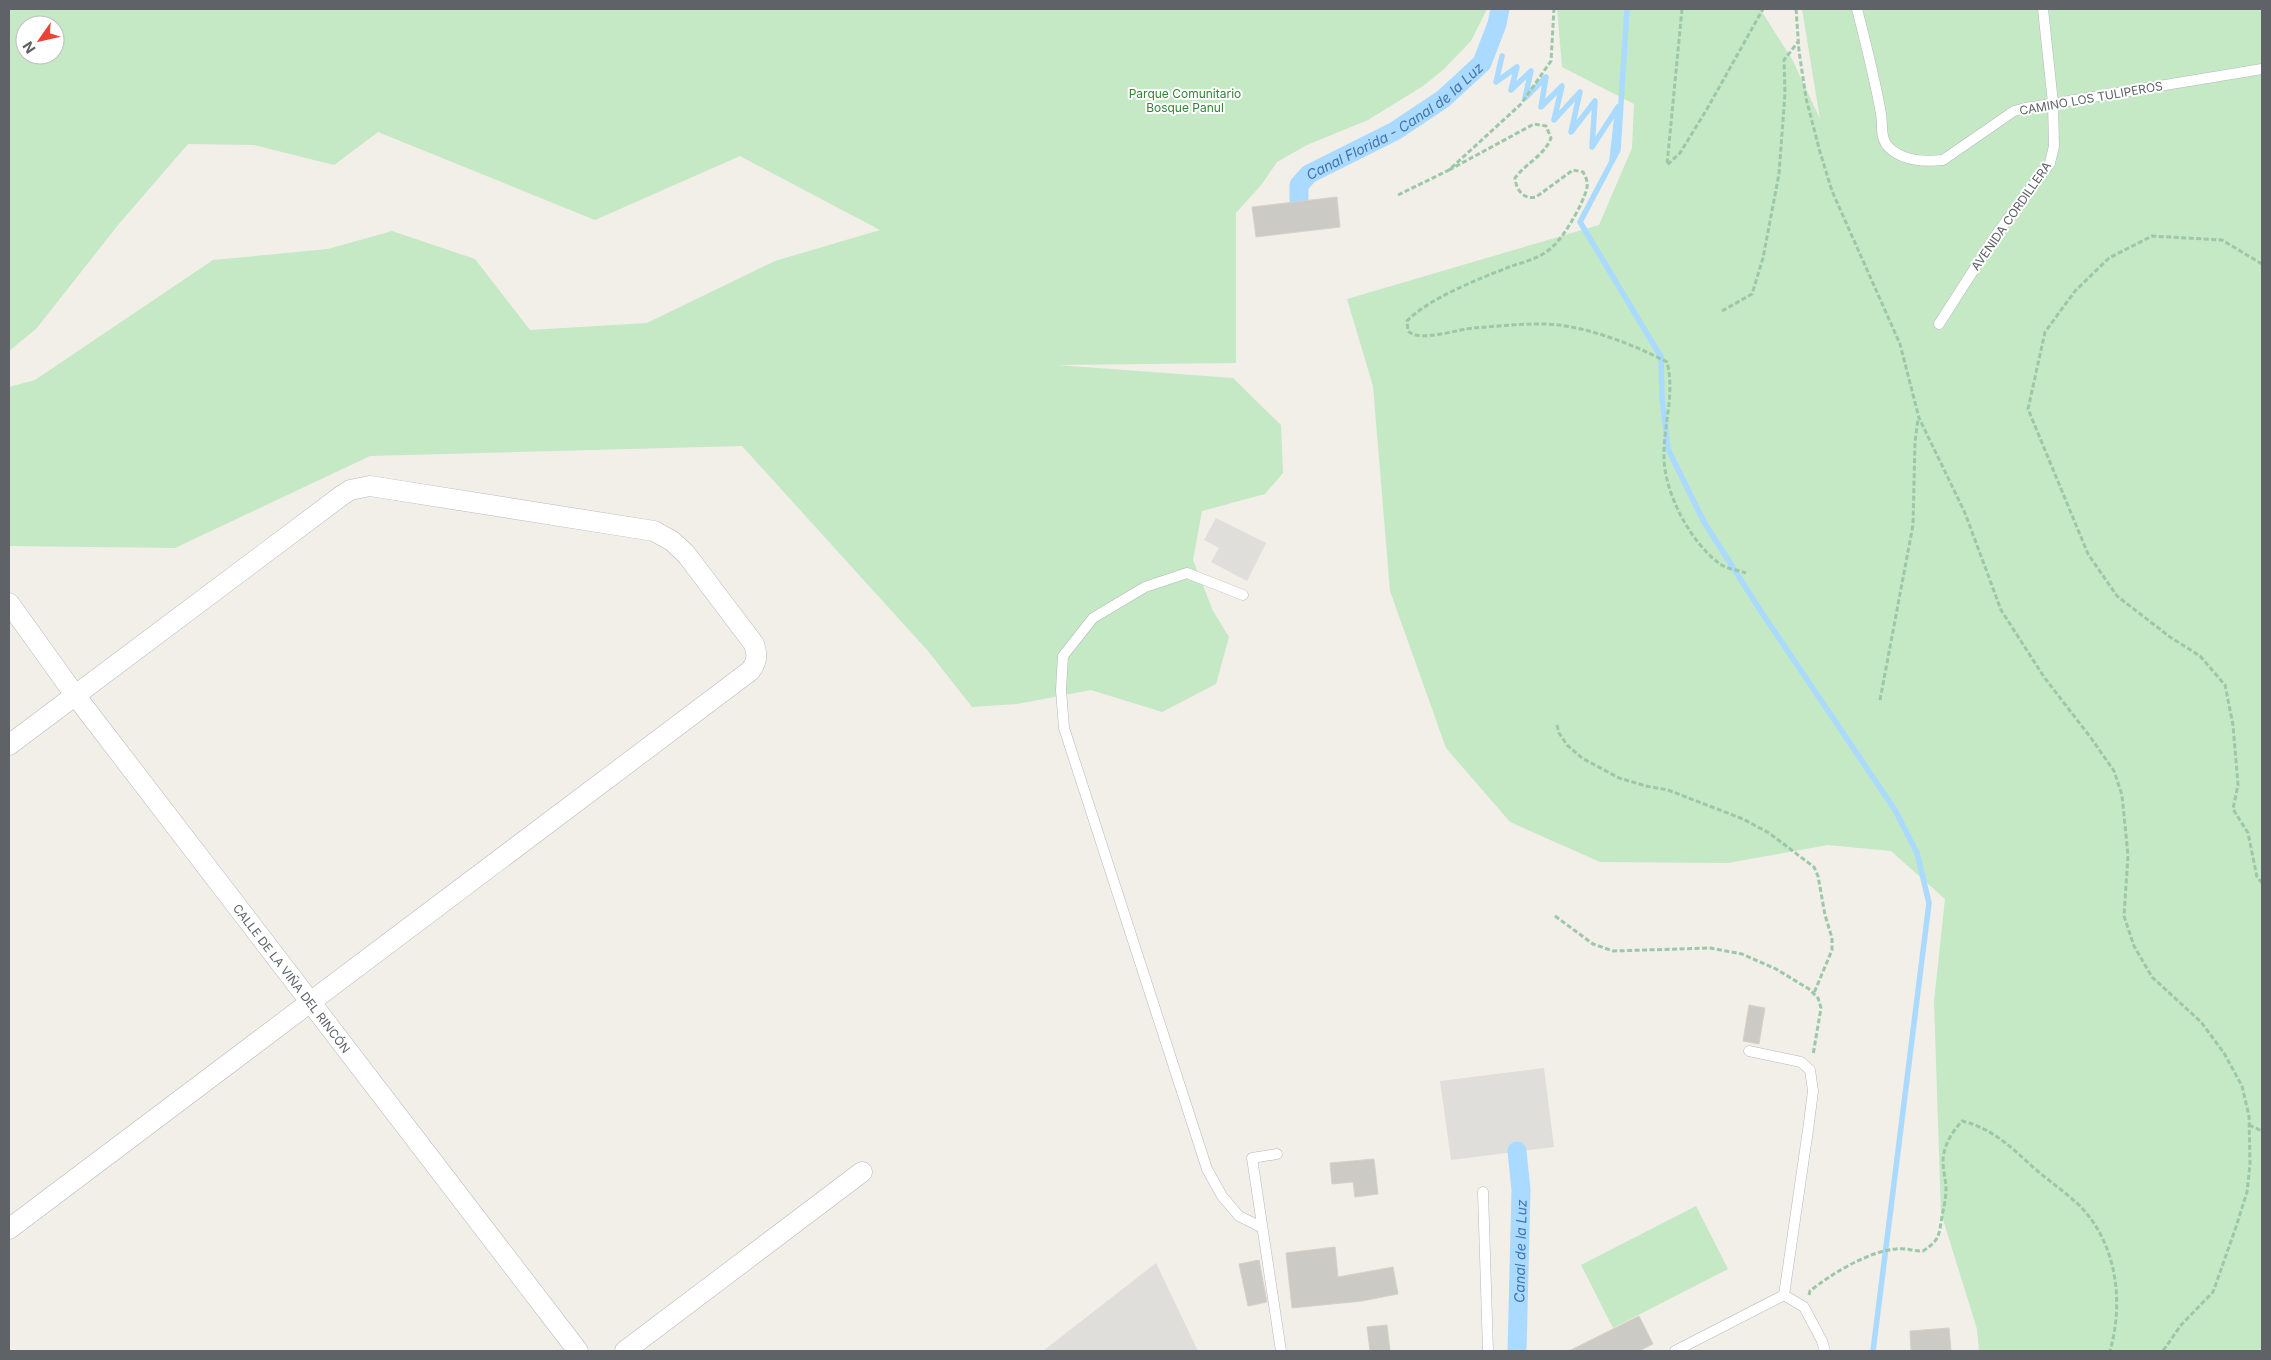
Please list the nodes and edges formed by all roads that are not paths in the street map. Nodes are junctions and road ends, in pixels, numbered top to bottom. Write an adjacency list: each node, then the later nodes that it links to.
1 (1857, 9): 4 (lane, CAMINO LOS TULIPEROS)
2 (2043, 9): 4 (lane, AVENIDA CORDILLERA)
3 (2262, 69): 4 (lane, CAMINO LOS TULIPEROS)
4 (2053, 103): 5 (lane, AVENIDA CORDILLERA)
5 (1939, 324)
6 (1243, 595): 15 (lane)
7 (9, 603): 8 (street, CALLE DE LA VIÑA DEL RINCÓN)
8 (75, 695): 9 (street); 10 (street, CALLE DE LA VIÑA DEL RINCÓN); 10 (street)
9 (9, 745)
10 (311, 1003): 16 (street); 18 (street, CALLE DE LA VIÑA DEL RINCÓN)
11 (1749, 1051): 17 (lane)
12 (1277, 1154): 15 (lane)
13 (862, 1172): 19 (street)
14 (1483, 1192): 21 (lane)
15 (1261, 1227): 20 (lane)
16 (9, 1229)
17 (1784, 1295): 22 (lane); 23 (lane)
18 (578, 1351)
19 (625, 1351)
20 (1281, 1351)
21 (1488, 1351)
22 (1675, 1351)
23 (1825, 1351)

